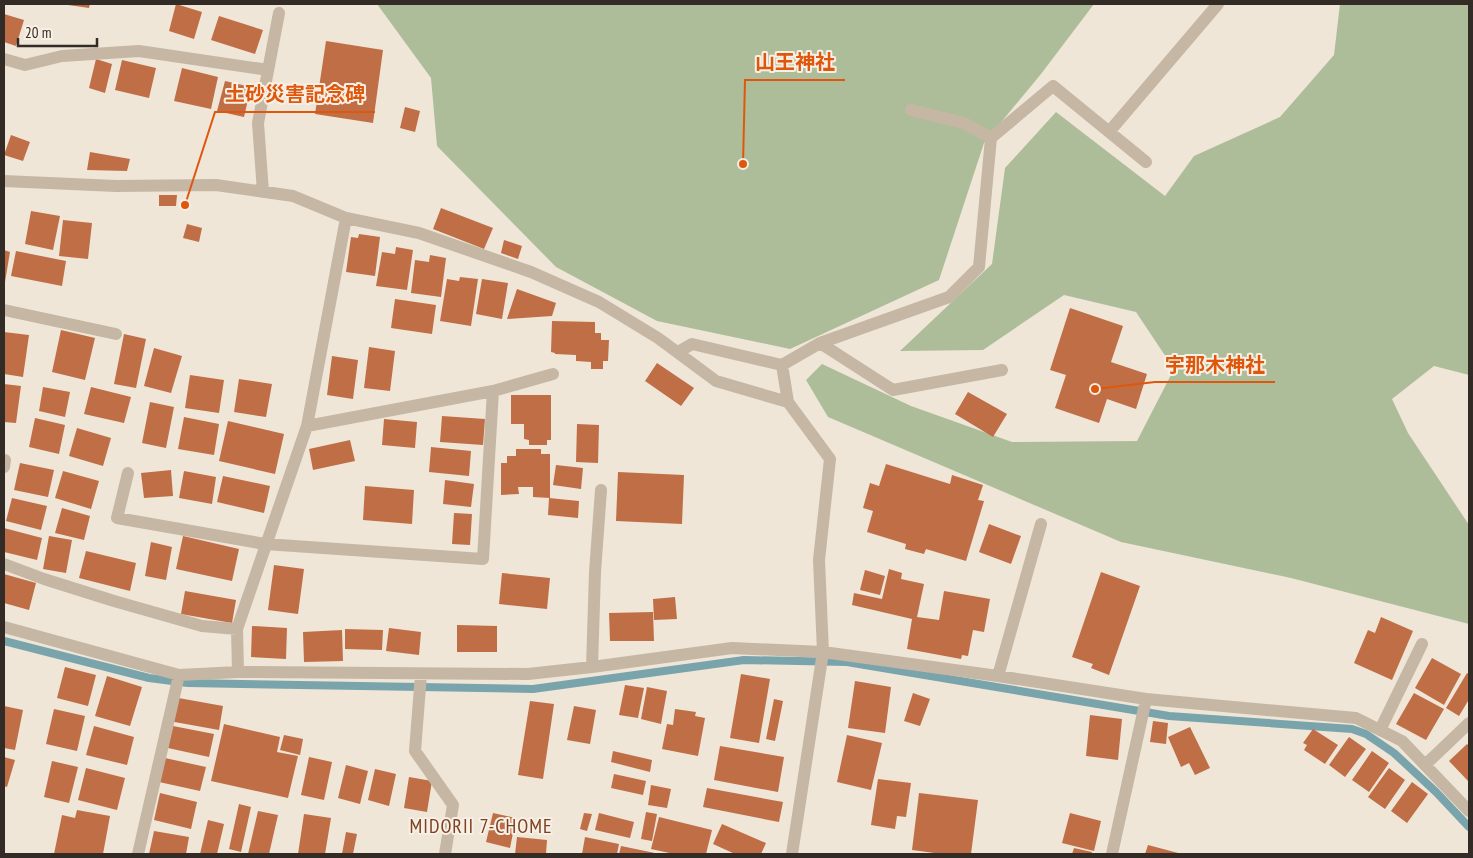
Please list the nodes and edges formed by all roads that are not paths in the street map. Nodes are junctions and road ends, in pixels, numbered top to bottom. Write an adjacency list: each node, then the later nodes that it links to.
1 (1218, 4): 6 (street)
2 (279, 13): 4 (street)
3 (4, 59): 4 (street)
4 (268, 70): 10 (street)
5 (911, 110): 7 (street)
6 (1109, 132): 7 (street); 8 (street)
7 (991, 138): 14 (street)
8 (1146, 162)
9 (4, 181): 10 (street)
10 (263, 192): 11 (street)
11 (346, 218): 15 (street); 21 (street)
12 (4, 310): 13 (street)
13 (116, 334)
14 (820, 343): 16 (street); 17 (street)
15 (678, 352): 16 (street); 20 (street)
16 (782, 365): 20 (street)
17 (1002, 370)
18 (553, 374): 19 (street)
19 (493, 391): 21 (street); 27 (street)
20 (788, 402): 32 (street)
21 (307, 426): 27 (street)
22 (4, 460): 23 (street)
23 (4, 467)
24 (128, 474): 27 (street)
25 (602, 490): 33 (street)
26 (1042, 524): 37 (street)
27 (265, 544): 30 (street)
28 (4, 564): 30 (street)
29 (4, 627): 36 (street)
30 (237, 629): 34 (street)
31 (1422, 644): 40 (street)
32 (823, 652): 33 (street); 37 (street); 45 (street)
33 (592, 667): 35 (street)
34 (238, 672): 35 (street); 36 (street)
35 (421, 674): 44 (street)
36 (179, 675): 43 (street)
37 (998, 676): 38 (street)
38 (1146, 699): 40 (street); 46 (street)
39 (1469, 723): 41 (street)
40 (1380, 730): 41 (street)
41 (1425, 765): 42 (street)
42 (1469, 811)
43 (138, 854)
44 (445, 854)
45 (792, 854)
46 (1112, 854)

